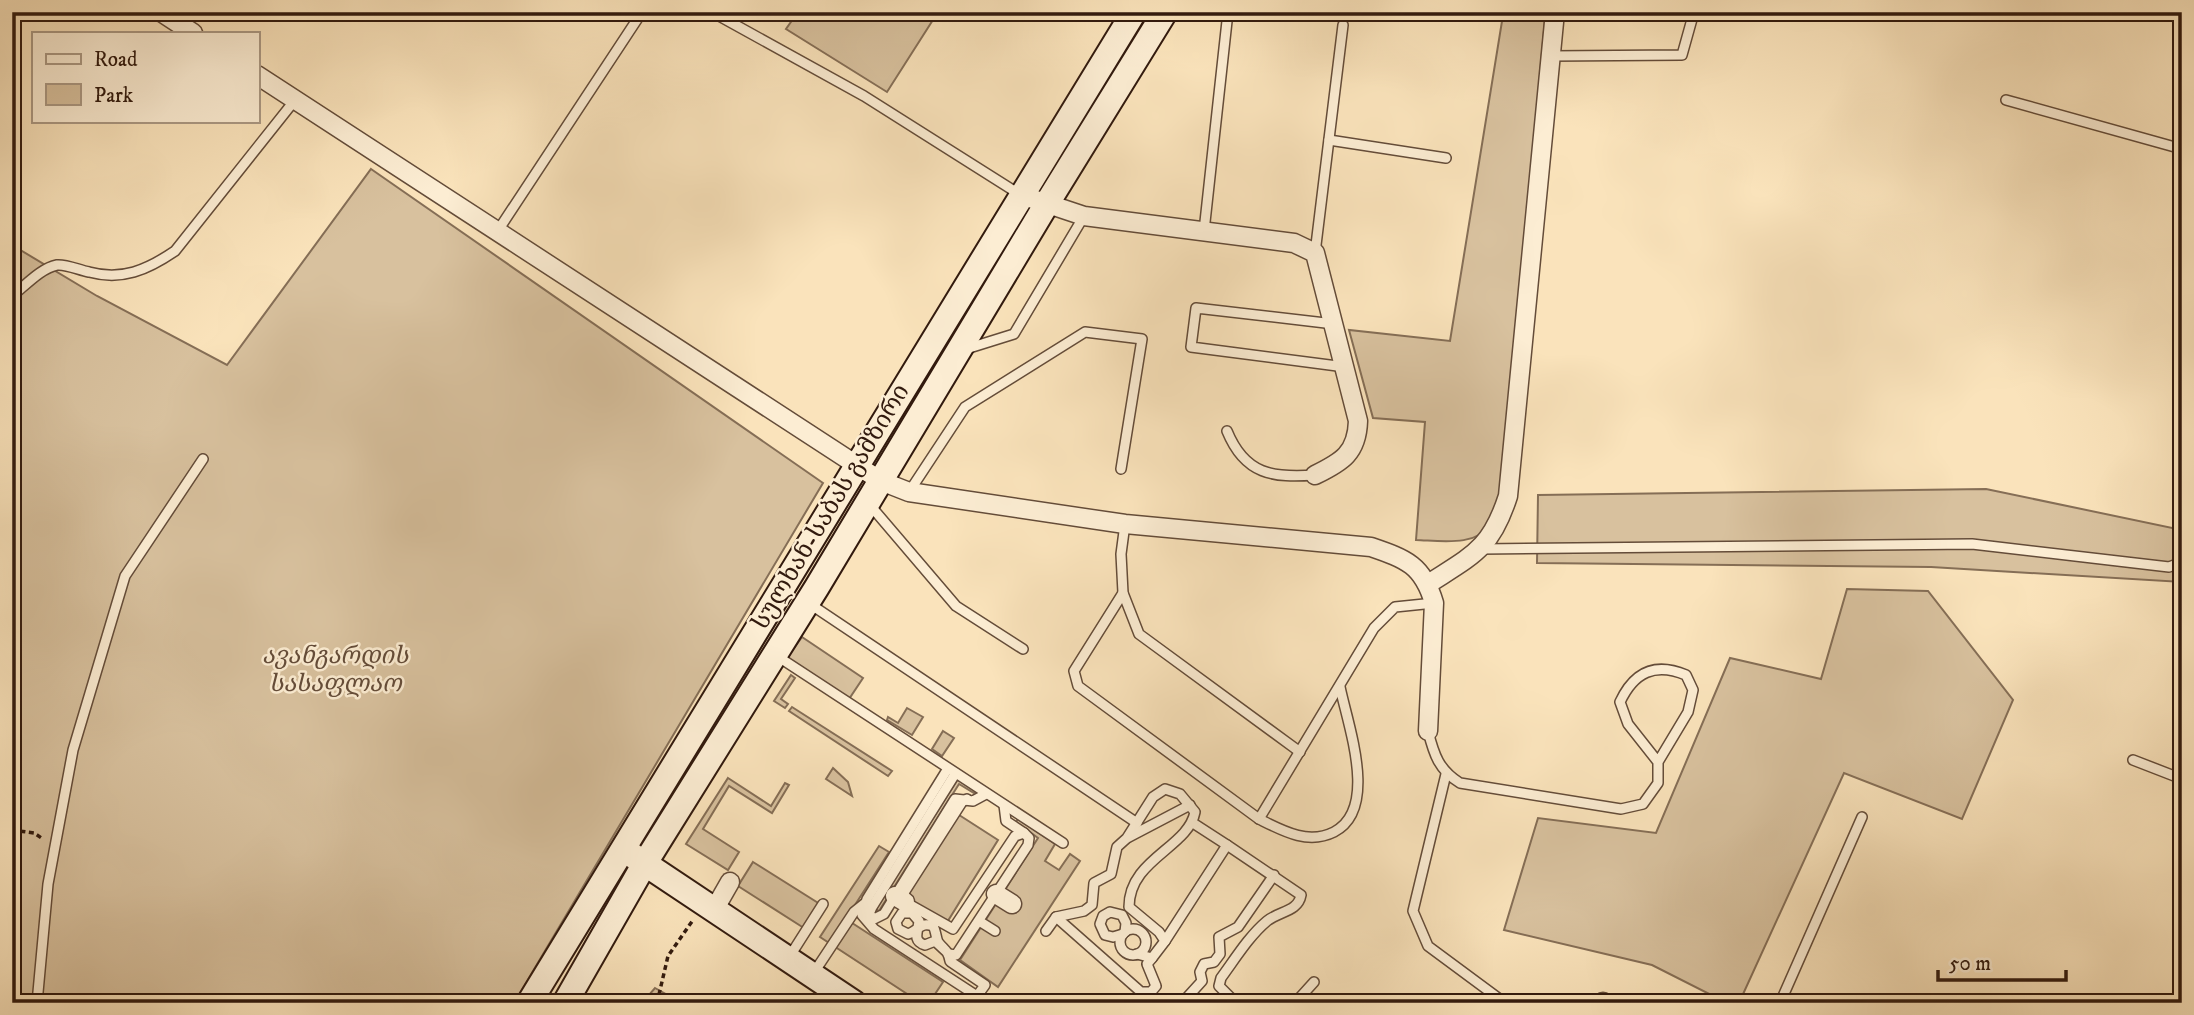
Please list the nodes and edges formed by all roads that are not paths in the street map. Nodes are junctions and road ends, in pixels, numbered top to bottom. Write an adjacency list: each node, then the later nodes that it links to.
1 (161, 12): 10 (street)
2 (642, 12): 22 (lane)
3 (712, 12): 18 (lane)
4 (1134, 12): 18 (main road, სულხან-საბას გამზირი)
5 (1165, 12): 19 (main road, სულხან-საბას გამზირი)
6 (1228, 12): 21 (lane)
7 (1555, 12): 11 (street)
8 (1695, 12): 11 (lane)
9 (1343, 26): 15 (lane)
10 (191, 32)
11 (1550, 56): 36 (street)
12 (259, 76): 13 (street)
13 (295, 100): 22 (street); 24 (lane)
14 (2006, 100): 16 (lane)
15 (1329, 140): 17 (lane); 23 (lane)
16 (2182, 149)
17 (1446, 158)
18 (1021, 195): 19 (street); 30 (main road, სულხან-საბას გამზირი)
19 (1046, 205): 20 (street); 26 (main road, სულხან-საბას გამზირი)
20 (1084, 216): 21 (street); 26 (lane)
21 (1204, 231): 23 (street)
22 (497, 232): 30 (street)
23 (1315, 253): 25 (street)
24 (12, 296)
25 (1335, 324): 27 (street); 27 (lane)
26 (961, 350): 33 (main road, სულხან-საბას გამზირი)
27 (1345, 367): 32 (street)
28 (1227, 431): 32 (lane)
29 (203, 459): 85 (lane)
30 (856, 466): 33 (street); 64 (main road, სულხან-საბას გამზირი)
31 (1121, 470): 34 (lane)
32 (1315, 475)
33 (875, 492): 34 (street); 40 (main road, სულხან-საბას გამზირი); 42 (lane)
34 (909, 492): 35 (street)
35 (1125, 524): 38 (street); 39 (lane)
36 (1481, 549): 37 (lane); 38 (street)
37 (2182, 562)
38 (1428, 584): 41 (street)
39 (1123, 593): 46 (lane); 56 (lane)
40 (806, 601): 43 (main road, სულხან-საბას გამზირი); 57 (lane)
41 (1434, 603): 44 (lane); 45 (street)
42 (1023, 649)
43 (773, 653): 49 (lane); 65 (main road, სულხან-საბას გამზირი)
44 (1340, 687): 46 (lane); 56 (lane)
45 (1428, 731): 50 (lane)
46 (1300, 752): 56 (lane)
47 (2133, 760): 51 (lane)
48 (1658, 762): 48 (lane); 50 (lane)
49 (951, 772): 52 (lane); 59 (lane)
50 (1446, 774): 94 (lane)
51 (2182, 779)
52 (986, 794): 53 (lane); 68 (lane)
53 (1004, 805): 60 (lane); 62 (lane)
54 (1190, 805): 57 (lane); 58 (lane); 61 (lane)
55 (1862, 817): 95 (lane)
56 (1259, 818)
57 (1137, 823): 61 (lane)
58 (1193, 823): 63 (lane); 76 (lane)
59 (914, 832): 68 (lane); 70 (lane)
60 (1024, 833): 68 (lane); 73 (lane)
61 (1127, 838): 72 (lane)
62 (1062, 843)
63 (1227, 845): 66 (lane); 76 (lane)
64 (622, 849): 65 (main road); 86 (main road, სულხან-საბას გამზირი)
65 (645, 863): 71 (main road); 87 (main road, სულხან-საბას გამზირი)
66 (1274, 875): 83 (lane); 84 (lane)
67 (730, 882): 71 (street)
68 (900, 899)
69 (823, 904): 80 (lane)
70 (864, 904): 78 (lane); 81 (lane)
71 (709, 906): 80 (main road)
72 (1056, 917): 74 (lane); 79 (lane)
73 (979, 921): 75 (lane); 78 (lane)
74 (1046, 930)
75 (995, 931)
76 (1165, 941): 79 (lane)
77 (1138, 954): 77 (lane); 79 (lane)
78 (950, 955): 78 (lane)
79 (1152, 958)
80 (788, 959): 81 (main road)
81 (813, 975): 88 (main road)
82 (1314, 982): 93 (lane)
83 (1219, 986): 84 (lane); 92 (lane)
84 (1196, 988): 89 (lane)
85 (37, 1003)
86 (529, 1003)
87 (565, 1003)
88 (854, 1003)
89 (1182, 1003)
90 (1210, 1003): 91 (lane)
91 (1219, 1003)
92 (1236, 1003)
93 (1295, 1003)
94 (1505, 1003)
95 (1780, 1003)

